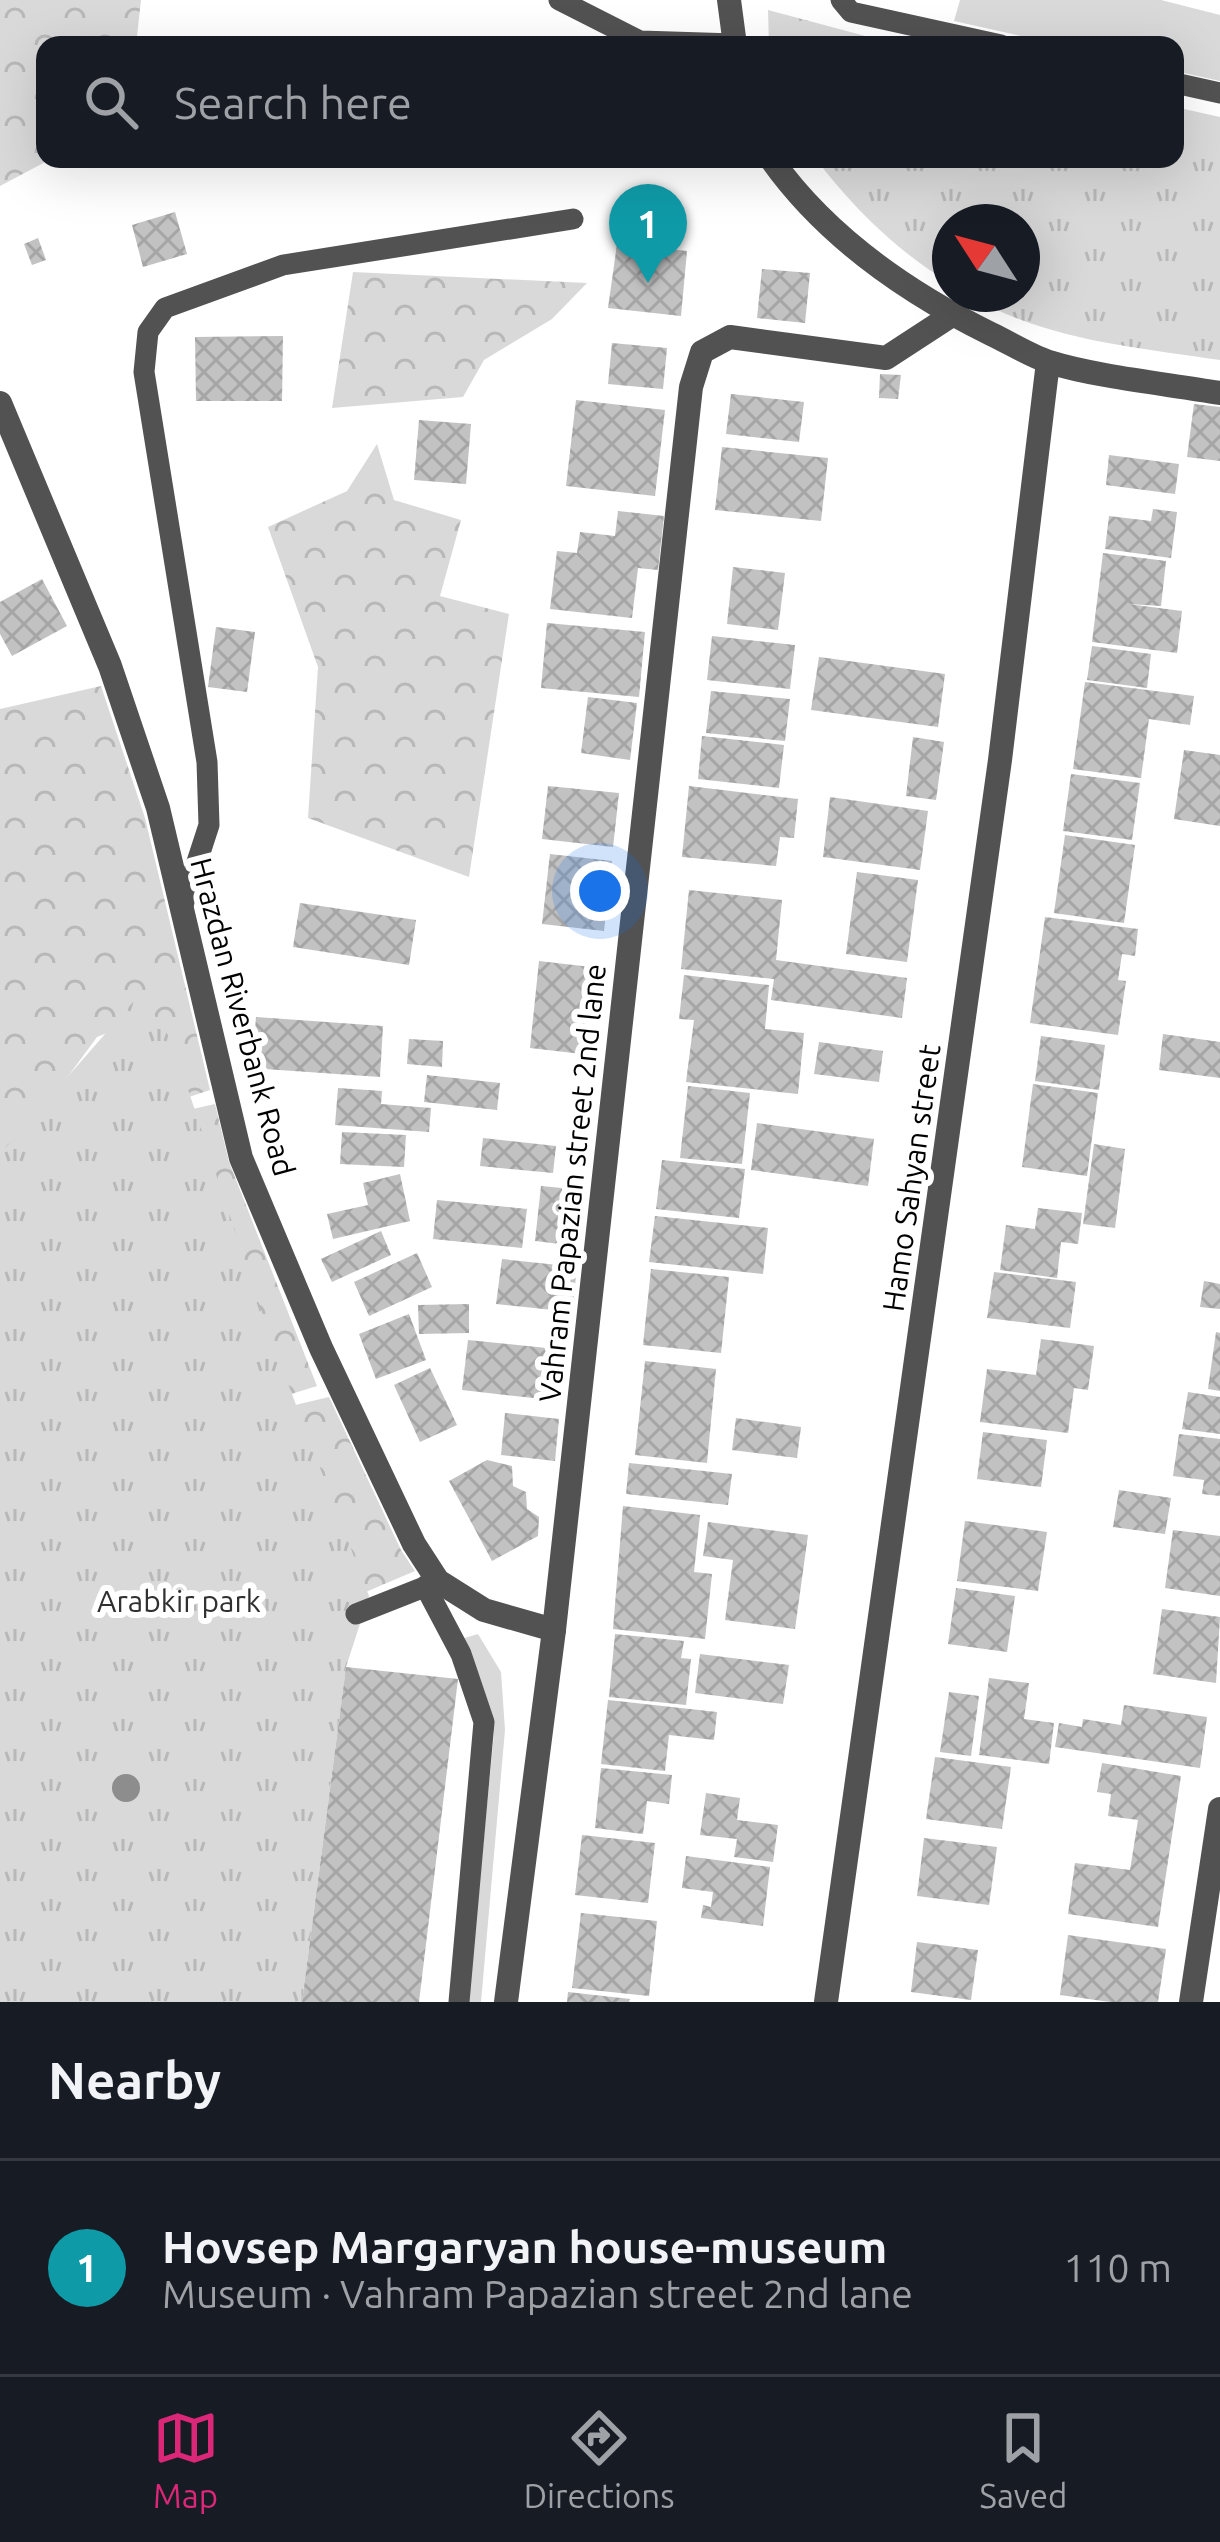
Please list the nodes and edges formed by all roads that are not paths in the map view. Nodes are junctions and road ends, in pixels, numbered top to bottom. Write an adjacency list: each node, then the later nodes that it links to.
1 (560, 0): 4 (lane)
2 (729, 0): 5 (street)
3 (841, 0): 6 (lane)
4 (630, 36)
5 (734, 36)
6 (960, 36)
7 (1184, 85): 8 (lane)
8 (1220, 93)
9 (779, 168): 11 (street)
10 (573, 219): 15 (lane)
11 (952, 315): 12 (street); 18 (street, Vahram Papazian street 2nd lane)
12 (1048, 362): 13 (street); 22 (street, Hamo Sahyan street)
13 (1220, 393)
14 (0, 403): 15 (street, Hrazdan Riverbank Road)
15 (182, 908): 16 (street, Hrazdan Riverbank Road)
16 (432, 1584): 17 (lane); 18 (street, Hrazdan Riverbank Road); 20 (lane)
17 (356, 1614)
18 (554, 1630): 21 (street, Vahram Papazian street 2nd lane)
19 (1220, 1809): 23 (street)
20 (459, 2002)
21 (506, 2002)
22 (826, 2002)
23 (1191, 2002)

